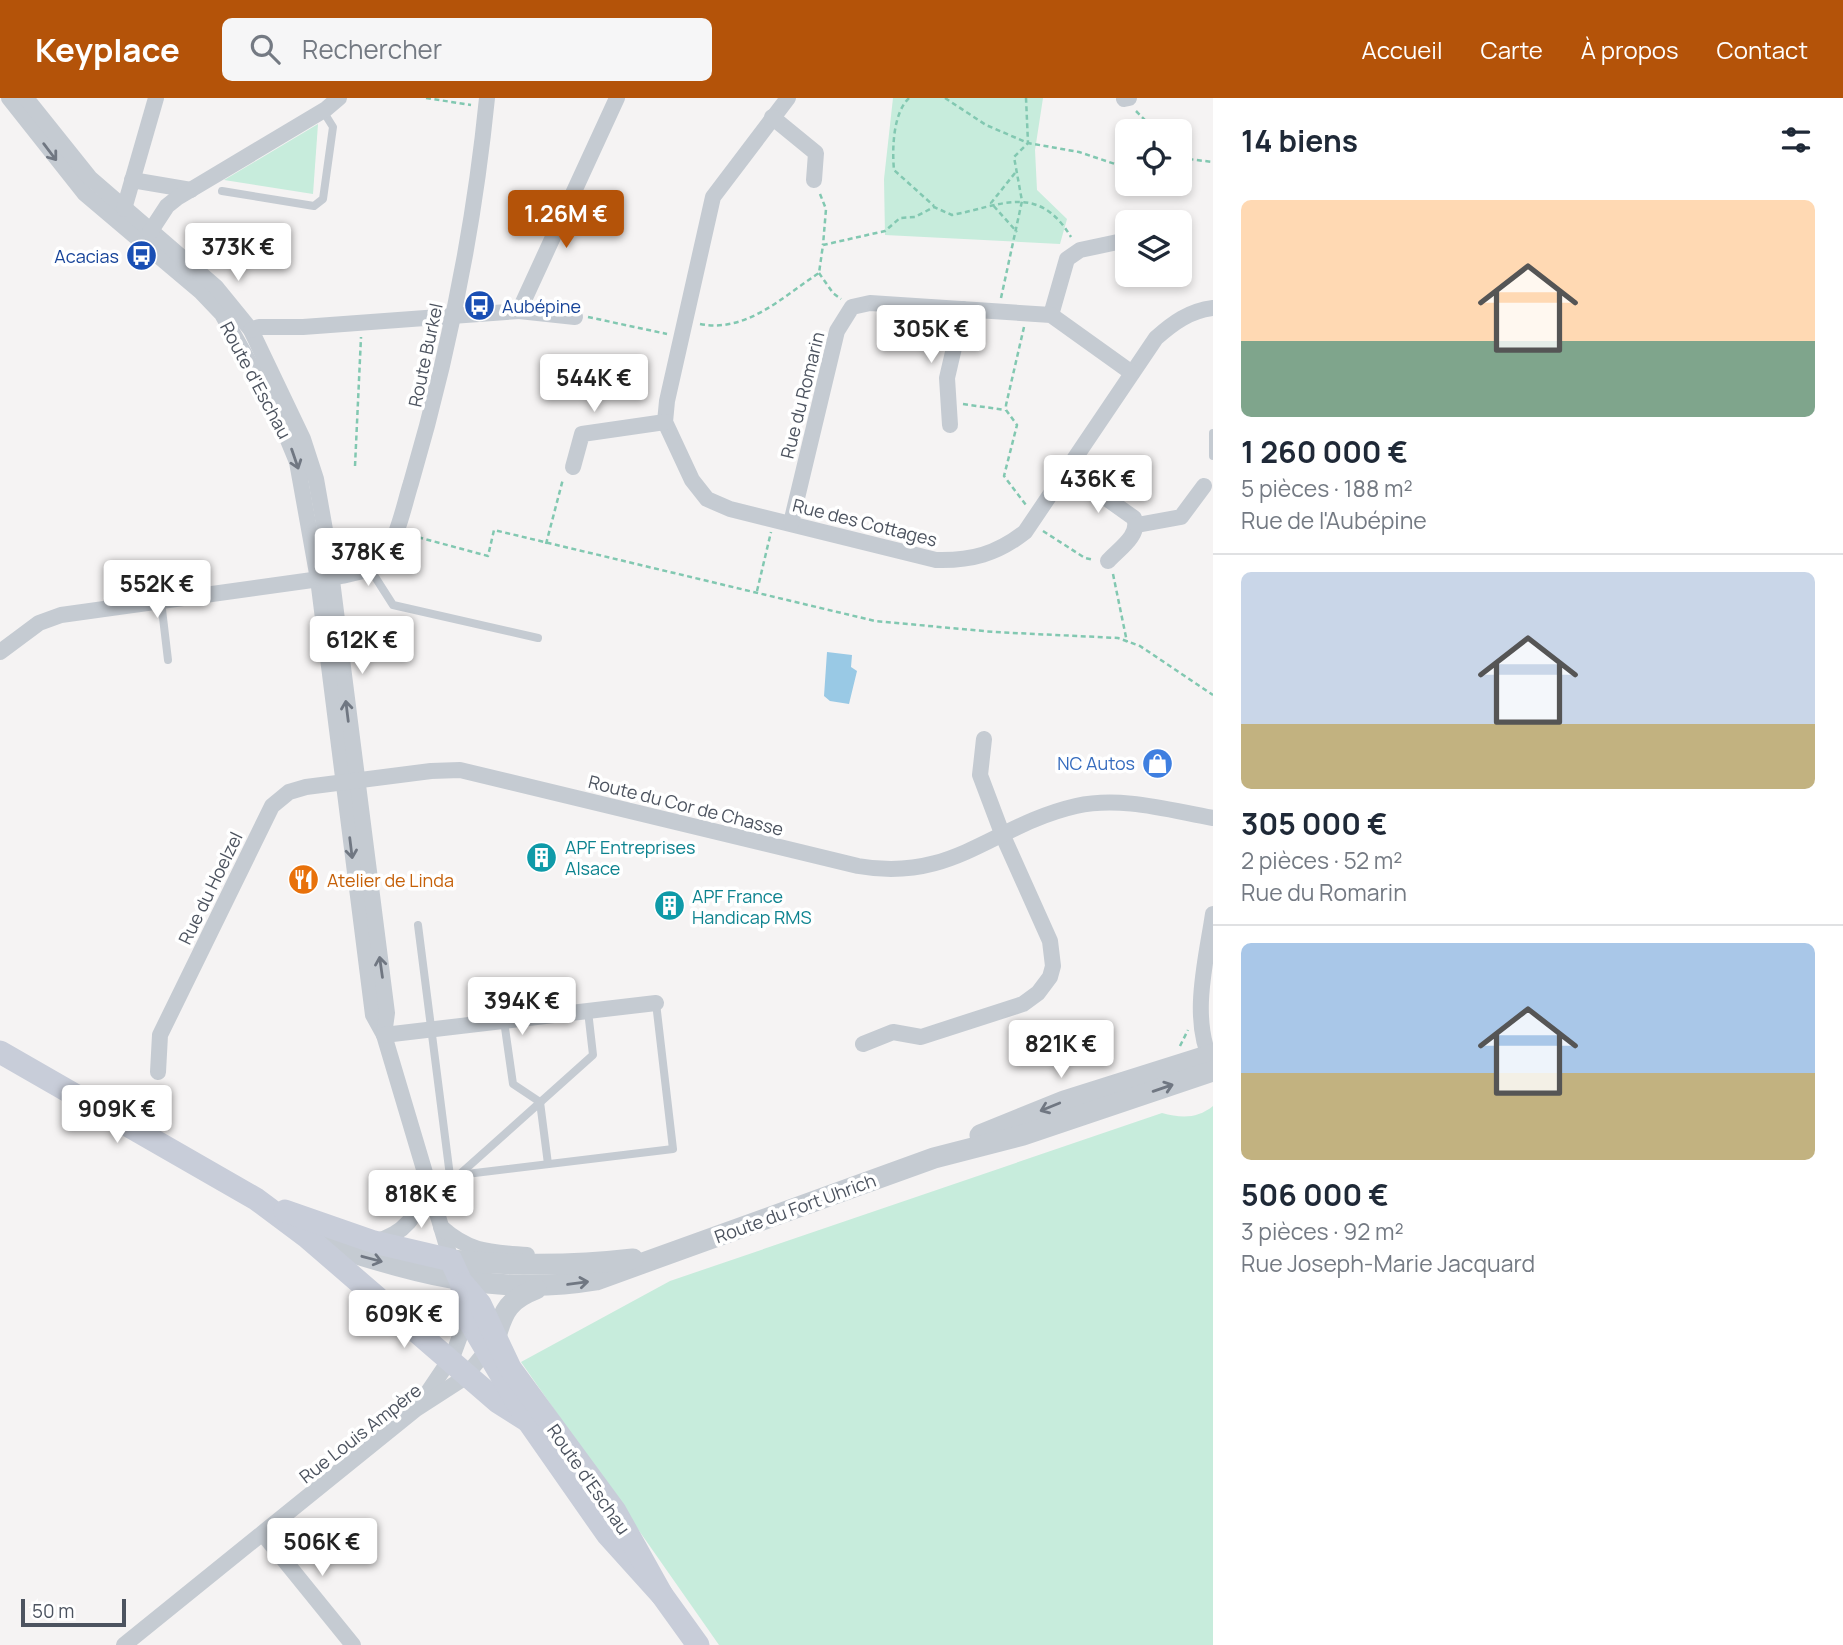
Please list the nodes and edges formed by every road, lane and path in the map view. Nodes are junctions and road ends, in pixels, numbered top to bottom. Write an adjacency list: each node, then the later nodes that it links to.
1 (9, 98): 66 (street, Route d'Eschau, one-way to 66)
2 (26, 98): 29 (street, Route d'Eschau)
3 (156, 98): 22 (street)
4 (339, 98): 13 (street)
5 (426, 98): 14 (path)
6 (487, 98): 14 (street, Route Burkel)
7 (617, 98): 39 (street)
8 (788, 98): 15 (street)
9 (909, 98): 28 (path)
10 (945, 98): 17 (path)
11 (1026, 98): 17 (path)
12 (1126, 99): 16 (path)
13 (323, 111): 24 (street); 25 (lane)
14 (486, 116): 42 (street, Route Burkel)
15 (772, 117): 23 (street); 46 (street)
16 (1144, 119)
17 (1028, 143): 20 (path); 21 (path)
18 (1192, 159): 19 (path)
19 (1213, 162)
20 (1115, 164)
21 (1016, 173): 26 (path); 27 (path)
22 (132, 180): 24 (street); 29 (street)
23 (814, 180): 33 (path)
24 (191, 190): 30 (street)
25 (222, 191)
26 (1022, 201): 27 (path); 31 (path); 34 (path)
27 (991, 203): 28 (path); 31 (path)
28 (934, 207): 33 (path)
29 (124, 209): 30 (street, Route d'Eschau)
30 (150, 232): 47 (street, Route d'Eschau)
31 (1017, 232): 40 (path)
32 (1115, 243): 34 (street)
33 (823, 245): 35 (path)
34 (1076, 253): 43 (street)
35 (819, 273): 36 (path); 46 (path)
36 (852, 307): 38 (street); 60 (street, Rue du Romarin)
37 (1213, 308): 48 (street, Rue des Cottages)
38 (963, 309): 40 (street); 49 (street)
39 (519, 311): 42 (street); 44 (street)
40 (998, 311): 41 (street)
41 (1026, 313): 43 (street); 50 (path)
42 (454, 314): 45 (street); 65 (street, Route Burkel)
43 (1051, 315): 48 (street)
44 (575, 317): 46 (path)
45 (361, 322): 47 (street); 55 (path)
46 (681, 328): 51 (street)
47 (251, 330): 66 (street, Route d'Eschau)
48 (1132, 373): 57 (street, Rue des Cottages)
49 (949, 404): 50 (path); 52 (street)
50 (1006, 410): 59 (path)
51 (665, 422): 56 (street); 60 (street, Rue des Cottages)
52 (950, 425)
53 (1213, 433): 54 (lane)
54 (1213, 456)
55 (355, 466)
56 (573, 467): 63 (path)
57 (1068, 471): 59 (street, Rue des Cottages); 61 (street)
58 (1204, 486): 61 (street)
59 (1035, 516): 60 (street, Rue des Cottages); 64 (path)
60 (783, 521): 67 (path)
61 (1137, 525): 64 (street)
62 (403, 533): 63 (path)
63 (546, 544): 67 (path)
64 (1108, 561): 70 (path)
65 (370, 569): 66 (street); 69 (lane)
66 (325, 578): 68 (street); 75 (street, Route d'Eschau)
67 (757, 592): 70 (path)
68 (161, 601): 71 (street); 72 (lane)
69 (538, 638)
70 (1126, 642): 73 (path)
71 (0, 652)
72 (168, 660)
73 (1213, 695)
74 (984, 739): 77 (street)
75 (349, 780): 77 (street, Route du Cor de Chasse); 84 (street, Route d'Eschau); 88 (street, Rue du Hoelzel)
76 (1213, 818): 77 (street, Route du Cor de Chasse)
77 (1003, 836): 85 (street)
78 (1213, 916): 87 (street)
79 (418, 925): 83 (lane)
80 (656, 1003): 81 (street); 90 (lane)
81 (587, 1011): 82 (street); 89 (lane)
82 (504, 1021): 83 (street); 89 (lane)
83 (429, 1030): 84 (street); 91 (lane)
84 (384, 1035): 92 (street, Route d'Eschau)
85 (863, 1044)
86 (0, 1052): 93 (main road, Route du Fort Uhrich)
87 (1212, 1061): 97 (street, Route du Fort Uhrich)
88 (158, 1072)
89 (540, 1102): 90 (lane); 91 (lane)
90 (548, 1164): 91 (lane)
91 (460, 1174)
92 (428, 1188): 94 (street, Route d'Eschau); 96 (street)
93 (256, 1199): 95 (main road, Route du Fort Uhrich); 96 (main road, Route du Fort Uhrich)
94 (439, 1225): 98 (street, Route d'Eschau); 99 (street, Route du Fort Uhrich)
95 (307, 1237): 100 (street, Route du Fort Uhrich, one-way to 100); 104 (main road, Route d'Eschau)
96 (374, 1242): 98 (main road, Route du Fort Uhrich)
97 (656, 1257): 99 (street, Route du Fort Uhrich); 101 (street, Route du Fort Uhrich, one-way to 97)
98 (451, 1260): 99 (street, Route du Fort Uhrich); 100 (main road, Route d'Eschau)
99 (574, 1266)
100 (461, 1282): 101 (street, Route du Fort Uhrich); 102 (main road, Route d'Eschau); 103 (main road, Route d'Eschau)
101 (543, 1287): 103 (street)
102 (467, 1317): 103 (main road, Route d'Eschau); 104 (street)
103 (491, 1345): 104 (street, Rue Louis Ampère); 104 (street); 106 (main road, Route d'Eschau); 108 (main road, Route d'Eschau)
104 (457, 1363): 105 (street); 105 (street, Rue Louis Ampère); 106 (main road, Route d'Eschau)
105 (416, 1409): 107 (street, Rue Louis Ampère)
106 (528, 1421): 108 (main road, Route d'Eschau)
107 (263, 1534): 109 (street, Rue Louis Ampère); 110 (street)
108 (662, 1595): 111 (main road, Route d'Eschau)
109 (124, 1645)
110 (353, 1645)
111 (698, 1645)

